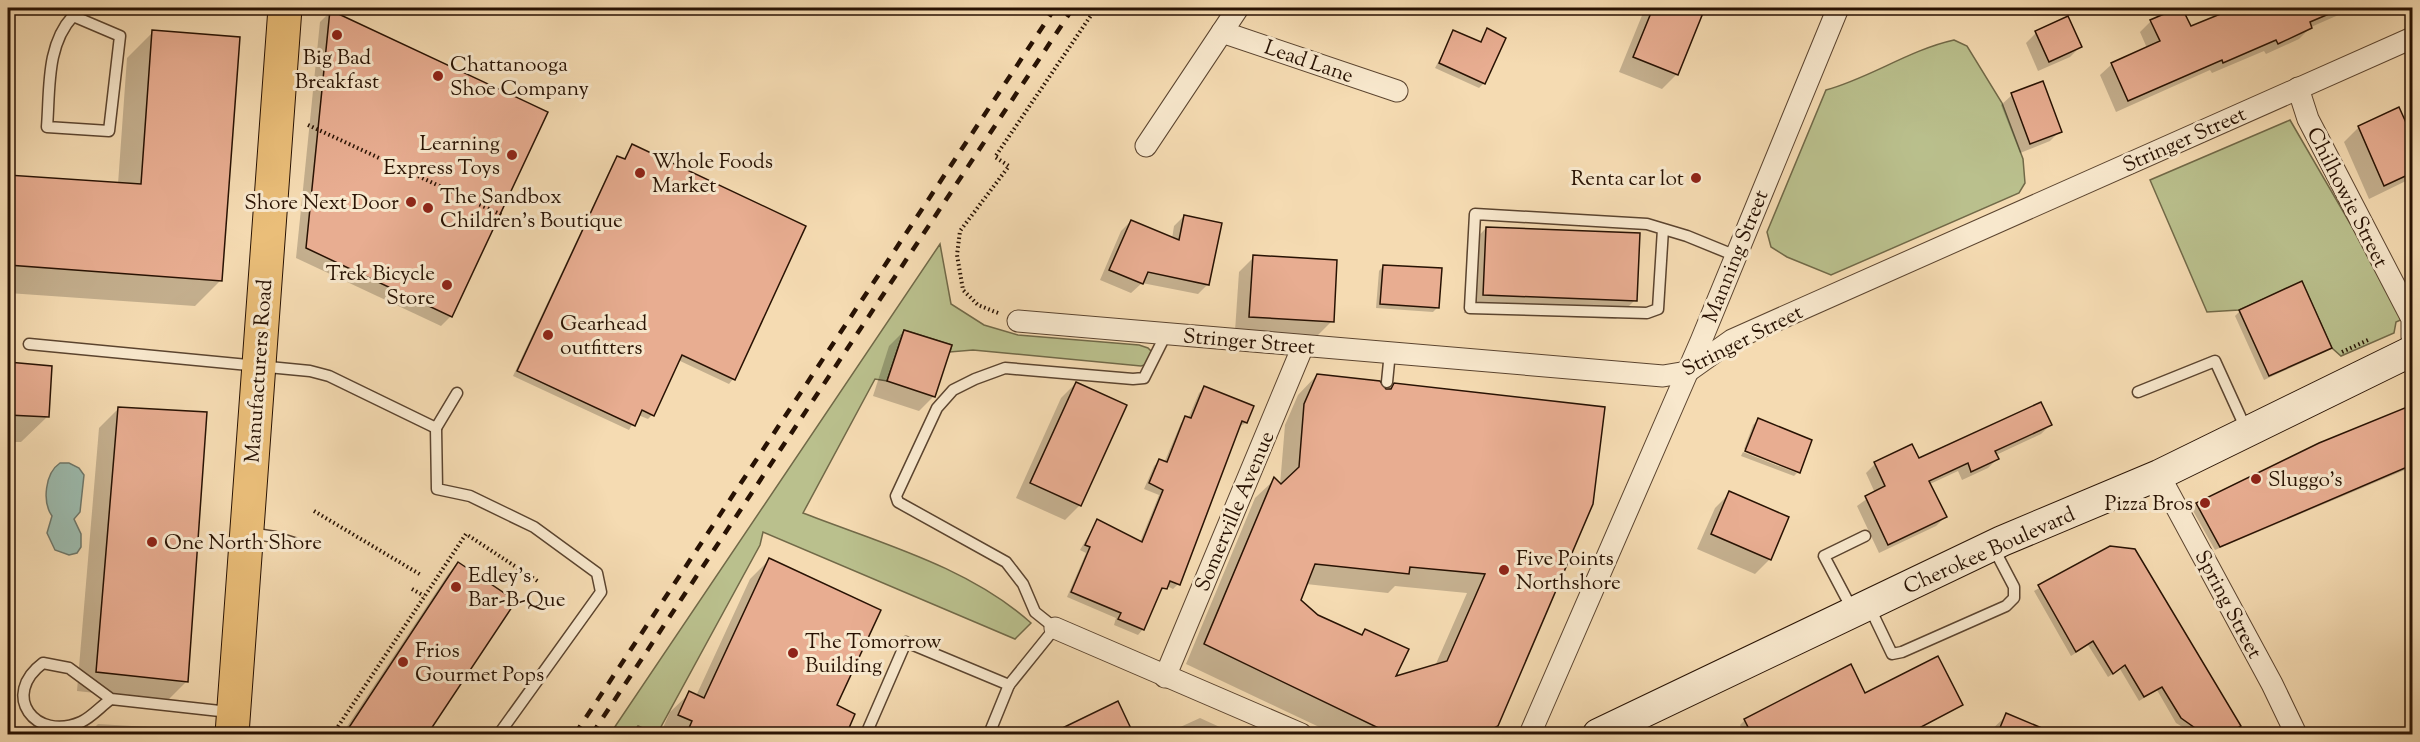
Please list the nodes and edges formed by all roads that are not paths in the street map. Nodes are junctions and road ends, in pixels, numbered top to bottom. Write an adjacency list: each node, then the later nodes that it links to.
1 (285, 8): 19 (main road, Manufacturers Road)
2 (1238, 8): 5 (street)
3 (1838, 8): 11 (street, Manning Street)
4 (74, 12): 4 (lane)
5 (1222, 32): 8 (street, Lead Lane); 9 (street)
6 (2412, 38): 7 (street, Stringer Street)
7 (2298, 88): 14 (street, Chilhowie Street); 20 (street, Stringer Street)
8 (1396, 91)
9 (1146, 146)
10 (1664, 229): 10 (lane); 11 (lane)
11 (1736, 255): 20 (street, Manning Street)
12 (1018, 321): 13 (street, Stringer Street)
13 (1166, 334): 16 (street, Stringer Street); 32 (lane)
14 (2412, 337)
15 (29, 344): 19 (lane)
16 (1303, 346): 18 (street, Stringer Street); 33 (street, Somerville Avenue)
17 (2412, 351): 25 (main road, Cherokee Boulevard)
18 (1390, 352): 20 (street, Stringer Street); 21 (lane)
19 (259, 366): 24 (lane); 27 (main road, Manufacturers Road)
20 (1687, 372): 41 (street, Manning Street)
21 (1387, 382)
22 (2138, 392): 25 (lane)
23 (457, 393): 24 (lane)
24 (436, 428): 37 (lane)
25 (2247, 432): 26 (main road, Cherokee Boulevard)
26 (2159, 475): 30 (main road, Cherokee Boulevard); 43 (street, Spring Street)
27 (246, 533): 29 (lane); 36 (main road, Manufacturers Road)
28 (1865, 536): 31 (lane)
29 (297, 544)
30 (1993, 546): 31 (main road, Cherokee Boulevard); 31 (lane)
31 (1861, 609): 42 (main road, Cherokee Boulevard)
32 (1055, 628): 33 (street); 34 (lane)
33 (1165, 677): 40 (street)
34 (1010, 685): 38 (lane); 39 (lane)
35 (111, 699): 35 (lane); 36 (lane)
36 (233, 724)
37 (499, 735)
38 (866, 735)
39 (989, 735)
40 (1301, 735)
41 (1530, 735)
42 (1598, 735)
43 (2296, 735)

